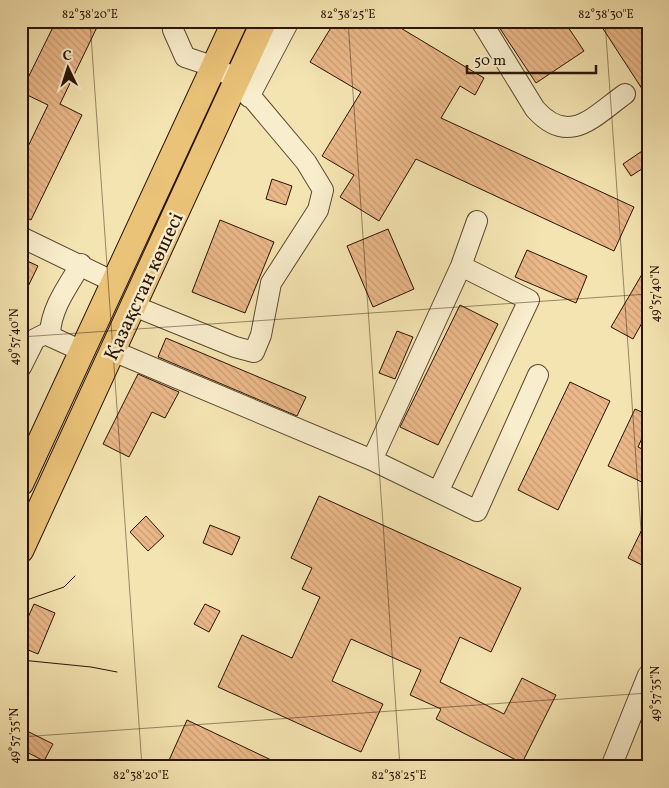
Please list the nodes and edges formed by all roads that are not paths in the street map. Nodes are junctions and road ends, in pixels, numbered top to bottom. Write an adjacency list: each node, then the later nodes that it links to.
1 (172, 21): 6 (street)
2 (235, 21): 6 (main road, Қазақстан көшесі)
3 (264, 21): 7 (main road, Қазақстан көшесі)
4 (289, 21): 7 (street)
5 (481, 21): 8 (street)
6 (214, 67): 7 (street); 13 (main road, Қазақстан көшесі)
7 (243, 89): 14 (main road, Қазақстан көшесі); 14 (street)
8 (625, 94)
9 (477, 221): 12 (street)
10 (21, 237): 11 (street)
11 (81, 264): 13 (street); 15 (street)
12 (461, 266): 20 (street); 22 (street)
13 (114, 282): 14 (main road); 16 (main road, Қазақстан көшесі)
14 (134, 306): 17 (main road, Қазақстан көшесі)
15 (50, 334): 16 (street); 18 (street)
16 (82, 351): 21 (main road, Қазақстан көшесі)
17 (113, 351): 20 (street); 23 (main road, Қазақстан көшесі)
18 (21, 367)
19 (538, 375): 22 (street)
20 (372, 460): 22 (street)
21 (21, 483)
22 (438, 492)
23 (27, 521): 24 (main road, Қазақстан көшесі)
24 (21, 550)
25 (648, 675): 26 (street)
26 (611, 767)

